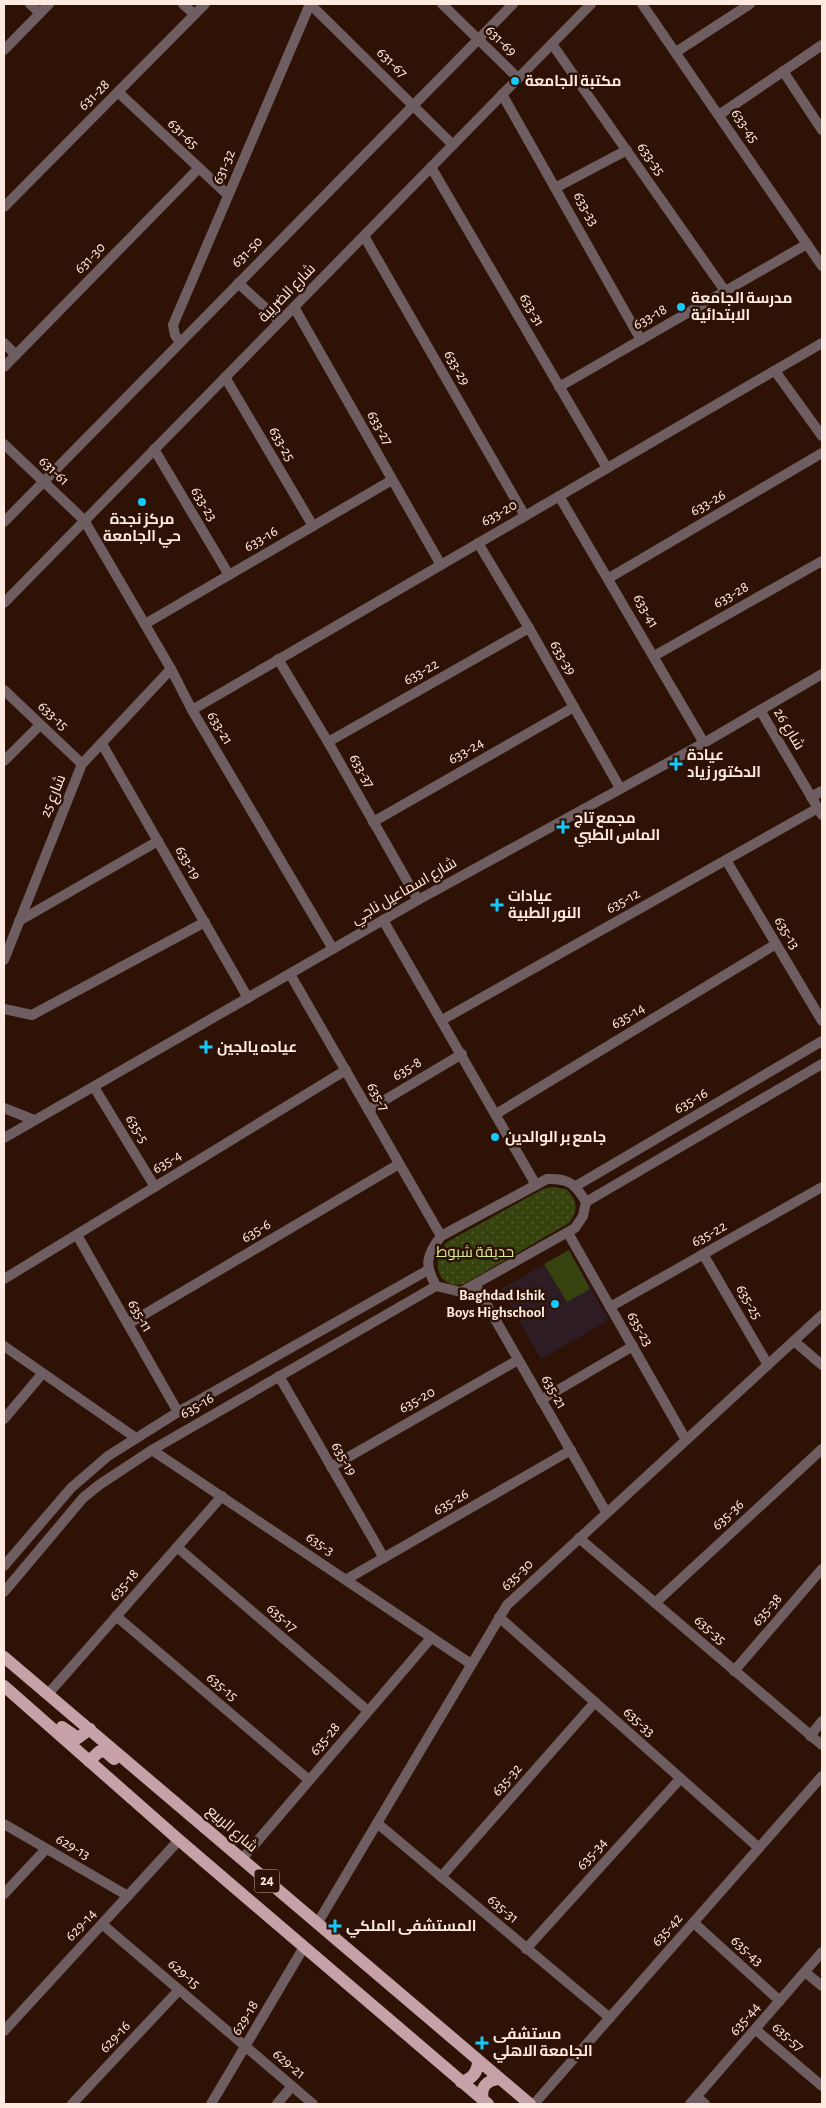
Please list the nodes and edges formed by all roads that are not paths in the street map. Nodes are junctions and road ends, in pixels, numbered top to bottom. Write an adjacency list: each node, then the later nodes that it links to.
1 (30, 4): 11 (street)
2 (49, 4): 11 (street)
3 (183, 4): 12 (street)
4 (204, 4): 12 (street, 631-28)
5 (310, 4): 22 (street, 631-67); 30 (street, 631-32)
6 (442, 4): 13 (street, 631-69)
7 (513, 4): 13 (street, 631-50)
8 (591, 4): 14 (street, شارع الضريبة)
9 (642, 4): 17 (street, 633-45)
10 (750, 4): 17 (street)
11 (40, 13): 16 (street)
12 (194, 14): 20 (street, 631-28)
13 (478, 39): 19 (street, 631-69); 22 (street, 631-50)
14 (552, 44): 19 (street, شارع الضريبة); 26 (street, 633-35)
15 (822, 45): 18 (street)
16 (4, 50)
17 (676, 52): 23 (street, 633-45)
18 (783, 71): 23 (street); 24 (street)
19 (518, 78): 21 (street, شارع الضريبة)
20 (118, 92): 28 (street, 631-65); 31 (street, 631-28)
21 (502, 94): 25 (street, شارع الضريبة); 29 (street, 633-33)
22 (414, 104): 25 (street, 631-67); 35 (street, 631-50)
23 (719, 115): 33 (street, 633-45)
24 (822, 130)
25 (453, 145): 27 (street, شارع الضريبة)
26 (627, 150): 29 (street); 36 (street, 633-35)
27 (431, 167): 32 (street, شارع الضريبة); 47 (street, 633-31)
28 (198, 169): 30 (street, 631-65); 43 (street, 631-30)
29 (557, 187): 39 (street, 633-33)
30 (228, 195): 40 (street, 631-32)
31 (4, 207)
32 (364, 236): 37 (street, شارع الضريبة); 56 (street, 633-29)
33 (807, 244): 34 (street, 633-45); 36 (street, 633-18)
34 (822, 266)
35 (238, 283): 38 (street); 40 (street, 631-50)
36 (725, 291): 39 (street, 633-18)
37 (294, 307): 38 (street, شارع الضريبة); 53 (street, 633-27)
38 (280, 321): 46 (street, شارع الضريبة)
39 (641, 340): 47 (street, 633-18)
40 (180, 342): 54 (street, 631-50)
41 (4, 343): 43 (street)
42 (822, 343): 45 (street, 633-20)
43 (16, 355): 44 (street, 631-30)
44 (4, 367)
45 (775, 371): 48 (street); 52 (street, 633-20)
46 (225, 377): 50 (street, شارع الضريبة); 59 (street, 633-25)
47 (559, 387): 52 (street, 633-31)
48 (822, 436)
49 (4, 444): 54 (street, 631-61)
50 (154, 449): 57 (street, شارع الضريبة); 63 (street, 633-23)
51 (822, 453): 64 (street, 633-26)
52 (606, 468): 55 (street, 633-20)
53 (392, 480): 59 (street, 633-16); 62 (street, 633-27)
54 (43, 482): 57 (street, 631-61); 58 (street, 631-50)
55 (559, 496): 56 (street, 633-20); 64 (street, 633-41)
56 (524, 516): 60 (street, 633-20)
57 (84, 520): 65 (street, شارع الضريبة); 66 (street, 633-21)
58 (4, 522)
59 (313, 526): 63 (street, 633-16)
60 (478, 543): 62 (street, 633-20); 67 (street, 633-39)
61 (822, 561): 68 (street, 633-28)
62 (441, 565): 69 (street, 633-20)
63 (229, 575): 66 (street, 633-16)
64 (609, 578): 68 (street, 633-41)
65 (4, 603)
66 (145, 624): 70 (street, 633-21)
67 (529, 628): 73 (street, 633-39); 77 (street, 633-22)
68 (654, 656): 78 (street, 633-41)
69 (278, 659): 74 (street, 633-20); 77 (street, 633-37)
70 (171, 669): 74 (street, 633-21); 79 (street, شارع 25)
71 (822, 674): 75 (street, شارع اسماعيل ناجي)
72 (4, 690): 76 (street, 633-15)
73 (574, 707): 82 (street, 633-39); 86 (street, 633-24)
74 (192, 710): 96 (street, 633-21)
75 (760, 710): 78 (street, شارع اسماعيل ناجي); 84 (street, شارع 26)
76 (40, 725): 80 (street); 81 (street, 633-15)
77 (328, 742): 86 (street, 633-37)
78 (704, 743): 82 (street, شارع اسماعيل ناجي)
79 (102, 744): 81 (street, شارع 25); 87 (street, 633-19)
80 (4, 761)
81 (82, 764): 91 (street, شارع 25)
82 (620, 788): 89 (street, شارع اسماعيل ناجي)
83 (822, 790): 84 (street)
84 (812, 797): 85 (street, شارع 26)
85 (820, 812): 88 (street, 635-12)
86 (374, 822): 89 (street, 633-37)
87 (158, 841): 91 (street); 92 (street, 633-19)
88 (726, 860): 95 (street, 635-13); 101 (street, 635-12)
89 (418, 900): 90 (street, شارع اسماعيل ناجي)
90 (383, 920): 96 (street, شارع اسماعيل ناجي); 101 (street)
91 (19, 921): 94 (street, شارع 25)
92 (205, 922): 99 (street, 633-19); 100 (street)
93 (4, 931): 94 (street)
94 (12, 939): 97 (street, شارع 25)
95 (776, 944): 102 (street, 635-13); 110 (street, 635-14)
96 (333, 949): 98 (street, شارع اسماعيل ناجي)
97 (4, 960)
98 (290, 974): 99 (street, شارع اسماعيل ناجي); 106 (street, 635-7)
99 (248, 998): 107 (street, شارع اسماعيل ناجي)
100 (4, 1009)
101 (442, 1020): 104 (street)
102 (822, 1021)
103 (822, 1042): 115 (street, 635-16)
104 (462, 1054): 109 (street, 635-8); 110 (street)
105 (822, 1064): 118 (street)
106 (346, 1070): 109 (street, 635-7); 116 (street, 635-4)
107 (94, 1087): 111 (street, شارع اسماعيل ناجي); 116 (street, 635-5)
108 (4, 1108): 111 (street)
109 (368, 1110): 113 (street, 635-7)
110 (496, 1114): 114 (street)
111 (34, 1120): 112 (street, شارع اسماعيل ناجي)
112 (4, 1138)
113 (399, 1164): 121 (street, 635-7); 129 (street, 635-6)
114 (536, 1185): 115 (street); 121 (street)
115 (576, 1186): 118 (street)
116 (155, 1187): 120 (street, 635-4)
117 (822, 1187): 122 (street, 635-22)
118 (586, 1202): 119 (street)
119 (568, 1233): 126 (street); 127 (street, 635-23)
120 (77, 1235): 124 (street, 635-4); 129 (street, 635-11)
121 (441, 1236): 123 (street)
122 (703, 1254): 127 (street, 635-22); 134 (street, 635-25)
123 (428, 1270): 125 (street); 139 (street, 635-16)
124 (4, 1279)
125 (436, 1286): 126 (street); 137 (street, 635-16)
126 (476, 1286): 133 (street, 635-21)
127 (610, 1307): 132 (street, 635-23)
128 (822, 1316): 130 (street, 635-30)
129 (128, 1324): 139 (street, 635-11)
130 (794, 1341): 134 (street, 635-30); 135 (street)
131 (4, 1346): 136 (street)
132 (633, 1346): 138 (street); 142 (street, 635-23)
133 (518, 1360): 138 (street, 635-21); 146 (street, 635-20)
134 (768, 1365): 142 (street, 635-30)
135 (822, 1365)
136 (42, 1374): 140 (street); 141 (street)
137 (279, 1376): 144 (street, 635-16); 146 (street, 635-19)
138 (542, 1400): 145 (street, 635-21)
139 (178, 1412): 141 (street, 635-16)
140 (4, 1419)
141 (136, 1438): 152 (street, 635-16)
142 (686, 1440): 148 (street, 635-30)
143 (822, 1449): 156 (street, 635-36)
144 (152, 1450): 147 (street, 635-3); 155 (street, 635-16)
145 (571, 1450): 148 (street, 635-21); 151 (street, 635-26)
146 (331, 1467): 151 (street, 635-19)
147 (222, 1496): 150 (street, 635-18); 154 (street, 635-3)
148 (606, 1512): 149 (street, 635-30)
149 (578, 1538): 156 (street, 635-35); 158 (street, 635-30)
150 (177, 1547): 157 (street, 635-18); 166 (street, 635-17)
151 (384, 1558): 154 (street, 635-26)
152 (4, 1566)
153 (822, 1569): 162 (street, 635-38)
154 (347, 1579): 159 (street, 635-3)
155 (4, 1592)
156 (655, 1603): 162 (street, 635-35)
157 (116, 1616): 164 (street, 635-18); 174 (street, 635-15)
158 (499, 1617): 161 (street, 635-30); 165 (street, 635-33)
159 (431, 1638): 161 (street, 635-3); 166 (street, 635-28)
160 (4, 1657): 164 (main road, شارع الربيع / 24)
161 (471, 1664): 176 (street, 635-30)
162 (734, 1671): 169 (street, 635-35)
163 (7, 1689): 168 (main road); 171 (main road, 24)
164 (48, 1694): 168 (main road, شارع الربيع / 24)
165 (595, 1702): 173 (street, 635-33); 182 (street, 635-32)
166 (368, 1711): 174 (street, 635-28)
167 (822, 1721): 169 (street)
168 (90, 1730): 175 (main road, شارع الربيع / 24)
169 (810, 1736): 170 (street, 635-35)
170 (822, 1746)
171 (88, 1761): 175 (main road); 178 (main road, 24)
172 (822, 1776): 180 (street, 635-42)
173 (680, 1779): 180 (street, 635-33); 189 (street, 635-34)
174 (309, 1780): 181 (street, 635-28)
175 (168, 1796): 181 (main road, شارع الربيع / 24)
176 (377, 1823): 182 (street, 635-31); 187 (street, 635-30)
177 (4, 1824): 179 (street, 629-13)
178 (180, 1840): 184 (street, 629-14); 188 (main road, 24)
179 (46, 1848): 183 (street); 184 (street, 629-13)
180 (759, 1848): 185 (street, 635-42)
181 (242, 1859): 187 (main road, شارع الربيع / 24)
182 (442, 1877): 189 (street, 635-31)
183 (4, 1894)
184 (128, 1896): 186 (street, 629-14)
185 (694, 1923): 194 (street, 635-43); 195 (street, 635-42)
186 (102, 1924): 193 (street, 629-15); 197 (street, 629-14)
187 (317, 1924): 199 (main road, شارع الربيع / 24)
188 (304, 1947): 198 (street, 629-18); 201 (main road, 24)
189 (526, 1949): 195 (street, 635-31)
190 (822, 1952): 191 (street, 635-44)
191 (805, 1972): 192 (street); 194 (street, 635-44)
192 (822, 1986)
193 (180, 1990): 198 (street, 629-15); 206 (street, 629-16)
194 (780, 2001): 196 (street, 635-44)
195 (610, 2018): 211 (street, 635-42)
196 (756, 2030): 203 (street, 635-57); 205 (street, 635-44)
197 (4, 2031)
198 (245, 2047): 202 (street, 629-21); 207 (street, 629-18)
199 (478, 2061): 200 (main road, شارع الربيع / 24); 201 (main road)
200 (498, 2079): 204 (main road); 210 (main road, شارع الربيع / 24)
201 (461, 2082): 204 (main road, 24)
202 (292, 2086): 208 (street); 209 (street, 629-21)
203 (822, 2086)
204 (485, 2102)
205 (697, 2102)
206 (72, 2104)
207 (211, 2104)
208 (277, 2104)
209 (313, 2104)
210 (530, 2104)
211 (534, 2104)

